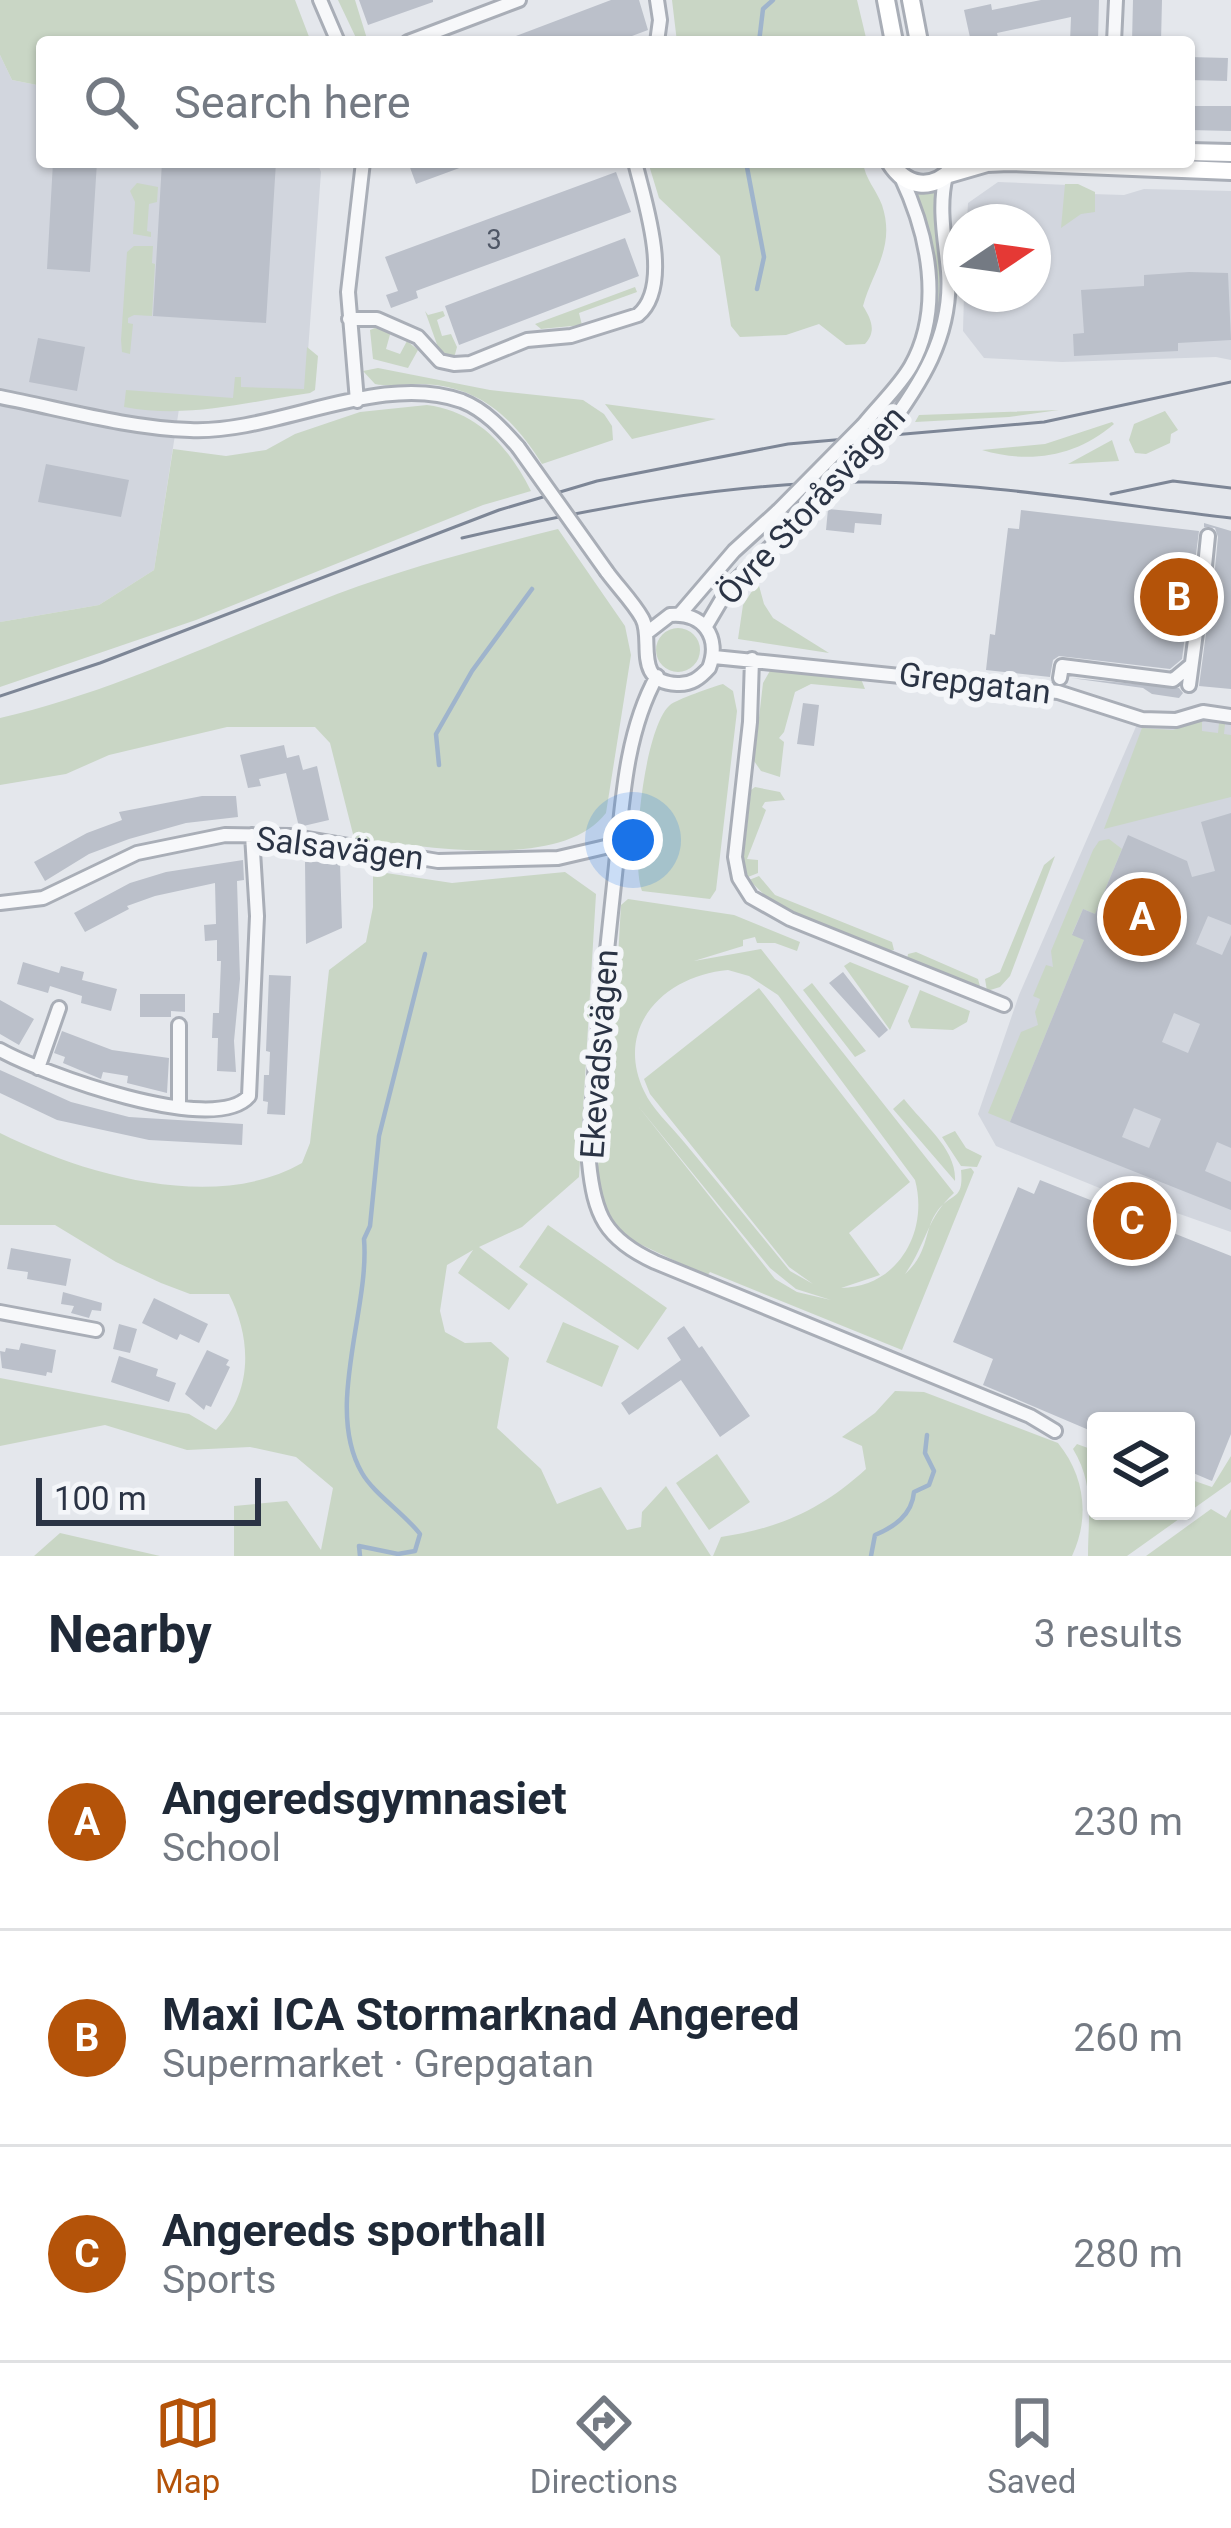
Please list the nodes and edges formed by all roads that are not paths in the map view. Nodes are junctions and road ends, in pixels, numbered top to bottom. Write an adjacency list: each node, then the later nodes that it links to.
1 (320, 0): 7 (street)
2 (520, 0): 8 (street)
3 (657, 0): 9 (street)
4 (886, 0): 10 (street)
5 (911, 0): 11 (street)
6 (1116, 0): 12 (street)
7 (335, 36)
8 (424, 36)
9 (658, 36)
10 (893, 36)
11 (918, 36)
12 (1114, 36)
13 (1195, 152): 14 (street)
14 (1231, 153)
15 (362, 168): 21 (street)
16 (636, 168): 21 (street)
17 (1157, 168): 20 (street)
18 (896, 170): 19 (street); 25 (street, Övre Storåsvägen, bridge)
19 (951, 171): 26 (street, Övre Storåsvägen, bridge)
20 (1231, 171)
21 (349, 319): 23 (street)
22 (0, 397): 23 (street)
23 (357, 401): 27 (street, bridge)
24 (1208, 536): 30 (street)
25 (680, 614): 26 (street); 27 (street)
26 (706, 626): 28 (street)
27 (648, 632): 31 (street)
28 (713, 657): 29 (street, Grepgatan); 31 (street)
29 (752, 659): 34 (street, Grepgatan); 38 (street)
30 (1192, 665): 32 (street); 33 (street)
31 (657, 676): 36 (street, Ekevadsvägen)
32 (1060, 678)
33 (1189, 685)
34 (1231, 716)
35 (252, 835): 36 (street, Salsavägen); 37 (street, Salsavägen); 43 (street)
36 (618, 844): 46 (street, Ekevadsvägen)
37 (0, 903)
38 (1004, 1005)
39 (59, 1008): 42 (street)
40 (179, 1024): 43 (street)
41 (0, 1050): 42 (street)
42 (38, 1068): 43 (street)
43 (179, 1106)
44 (0, 1312): 45 (street)
45 (96, 1330)
46 (1055, 1431)

